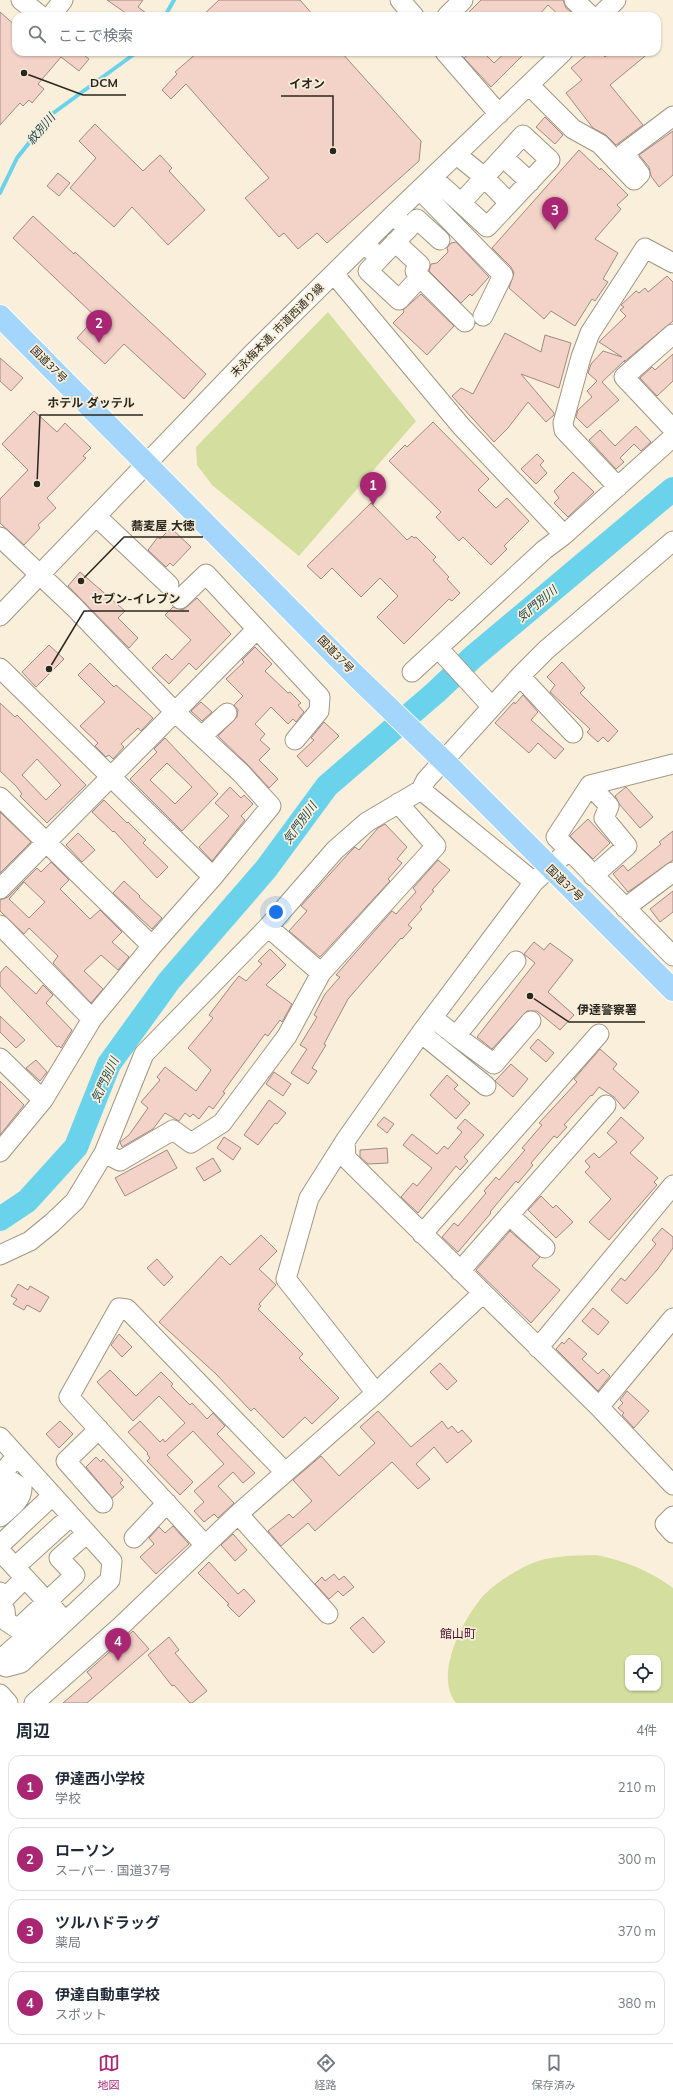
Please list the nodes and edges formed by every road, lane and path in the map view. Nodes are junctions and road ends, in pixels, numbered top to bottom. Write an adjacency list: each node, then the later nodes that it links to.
1 (21, 0): 6 (street)
2 (63, 0): 7 (street)
3 (462, 0): 8 (street)
4 (574, 0): 9 (street)
5 (616, 0): 10 (street)
6 (36, 12)
7 (54, 12)
8 (450, 12)
9 (587, 12)
10 (604, 12)
11 (448, 56): 14 (street)
12 (559, 56): 13 (street, 末永梅本通, 市道西通り線)
13 (529, 85): 14 (street, 末永梅本通, 市道西通り線); 15 (street)
14 (499, 114): 16 (street, 末永梅本通, 市道西通り線)
15 (673, 116)
16 (457, 155): 18 (street); 20 (street, 末永梅本通, 市道西通り線)
17 (503, 157): 18 (street); 19 (street); 19 (street)
18 (484, 178): 21 (street); 22 (street)
19 (530, 182): 22 (street)
20 (426, 184): 21 (street); 23 (street, 末永梅本通, 市道西通り線); 32 (street)
21 (461, 203): 22 (street)
22 (509, 203)
23 (393, 215): 24 (street); 26 (street, 末永梅本通, 市道西通り線)
24 (402, 235): 25 (street); 27 (street); 30 (street)
25 (440, 240)
26 (364, 244): 27 (street); 29 (street, 末永梅本通, 市道西通り線)
27 (380, 258): 30 (street)
28 (673, 263): 38 (street)
29 (334, 274): 37 (street, 末永梅本通, 市道西通り線); 40 (street)
30 (420, 277): 33 (street)
31 (0, 316): 37 (highway, 国道37号)
32 (483, 316)
33 (465, 322)
34 (673, 334): 35 (street)
35 (673, 429)
36 (673, 437): 38 (street)
37 (148, 464): 39 (street, 末永梅本通, 市道西通り線); 65 (highway, 国道37号, bridge)
38 (618, 487): 40 (street)
39 (97, 517): 43 (street, 末永梅本通, 市道西通り線); 45 (street)
40 (564, 535): 46 (street)
41 (0, 537): 43 (street)
42 (673, 540): 49 (street)
43 (41, 576): 44 (street, 末永梅本通, 市道西通り線); 51 (street)
44 (0, 616)
45 (257, 629): 51 (street); 55 (street)
46 (442, 652): 48 (street); 50 (street)
47 (0, 668): 57 (street)
48 (412, 672)
49 (520, 676): 50 (street); 53 (street)
50 (489, 705): 59 (street)
51 (175, 712): 54 (street); 57 (street)
52 (227, 713): 54 (street)
53 (573, 733)
54 (202, 736): 67 (street)
55 (295, 740)
56 (673, 764): 58 (street)
57 (111, 776): 62 (street); 67 (street)
58 (590, 785): 63 (street); 66 (street)
59 (421, 790): 61 (street); 65 (street)
60 (0, 797): 62 (street)
61 (398, 802): 71 (street); 75 (street)
62 (45, 842): 68 (street); 72 (street)
63 (569, 850): 65 (street); 66 (street)
64 (673, 872): 69 (street)
65 (541, 875): 76 (highway, 国道37号); 77 (street)
66 (593, 876): 69 (street)
67 (213, 877): 72 (street)
68 (0, 889)
69 (625, 908): 73 (street)
70 (0, 925): 78 (street)
71 (268, 927): 75 (street); 89 (street)
72 (152, 946): 78 (street)
73 (673, 956)
74 (516, 960): 82 (street)
75 (321, 973): 89 (street)
76 (673, 990)
77 (433, 1018): 80 (street); 82 (street)
78 (92, 1019): 85 (street)
79 (531, 1021): 82 (street)
80 (421, 1033): 84 (street); 87 (street)
81 (599, 1034): 92 (street)
82 (456, 1036)
83 (0, 1058): 85 (street)
84 (486, 1086)
85 (43, 1100): 88 (street)
86 (606, 1105): 91 (street)
87 (344, 1141): 92 (street); 99 (street)
88 (0, 1152)
89 (104, 1153): 94 (street)
90 (673, 1185): 98 (street)
91 (509, 1215): 93 (street); 95 (street)
92 (422, 1234): 95 (street)
93 (544, 1248)
94 (0, 1255)
95 (460, 1271): 96 (street)
96 (483, 1293): 98 (street); 99 (street)
97 (673, 1318): 100 (street)
98 (538, 1348): 100 (street)
99 (376, 1393): 104 (street)
100 (599, 1407): 106 (street)
101 (99, 1429): 104 (street); 109 (street); 110 (street)
102 (2, 1442): 103 (street)
103 (17, 1456): 107 (street); 114 (street)
104 (286, 1472): 111 (street)
105 (0, 1486): 108 (street)
106 (673, 1486)
107 (52, 1496): 112 (street); 118 (street)
108 (0, 1500)
109 (103, 1503)
110 (167, 1504): 117 (street); 119 (street)
111 (238, 1514): 119 (street); 125 (street)
112 (70, 1516): 115 (street); 121 (street)
113 (673, 1516): 116 (street)
114 (0, 1517)
115 (87, 1533): 124 (street); 124 (street)
116 (673, 1533)
117 (134, 1538)
118 (0, 1545)
119 (206, 1545): 130 (street)
120 (0, 1551): 121 (street)
121 (20, 1573): 122 (street); 124 (street)
122 (0, 1592)
123 (0, 1604): 124 (street)
124 (56, 1611): 126 (street); 127 (street)
125 (328, 1614)
126 (0, 1660)
127 (0, 1664)
128 (0, 1694): 129 (street)
129 (8, 1703)
130 (34, 1703)

